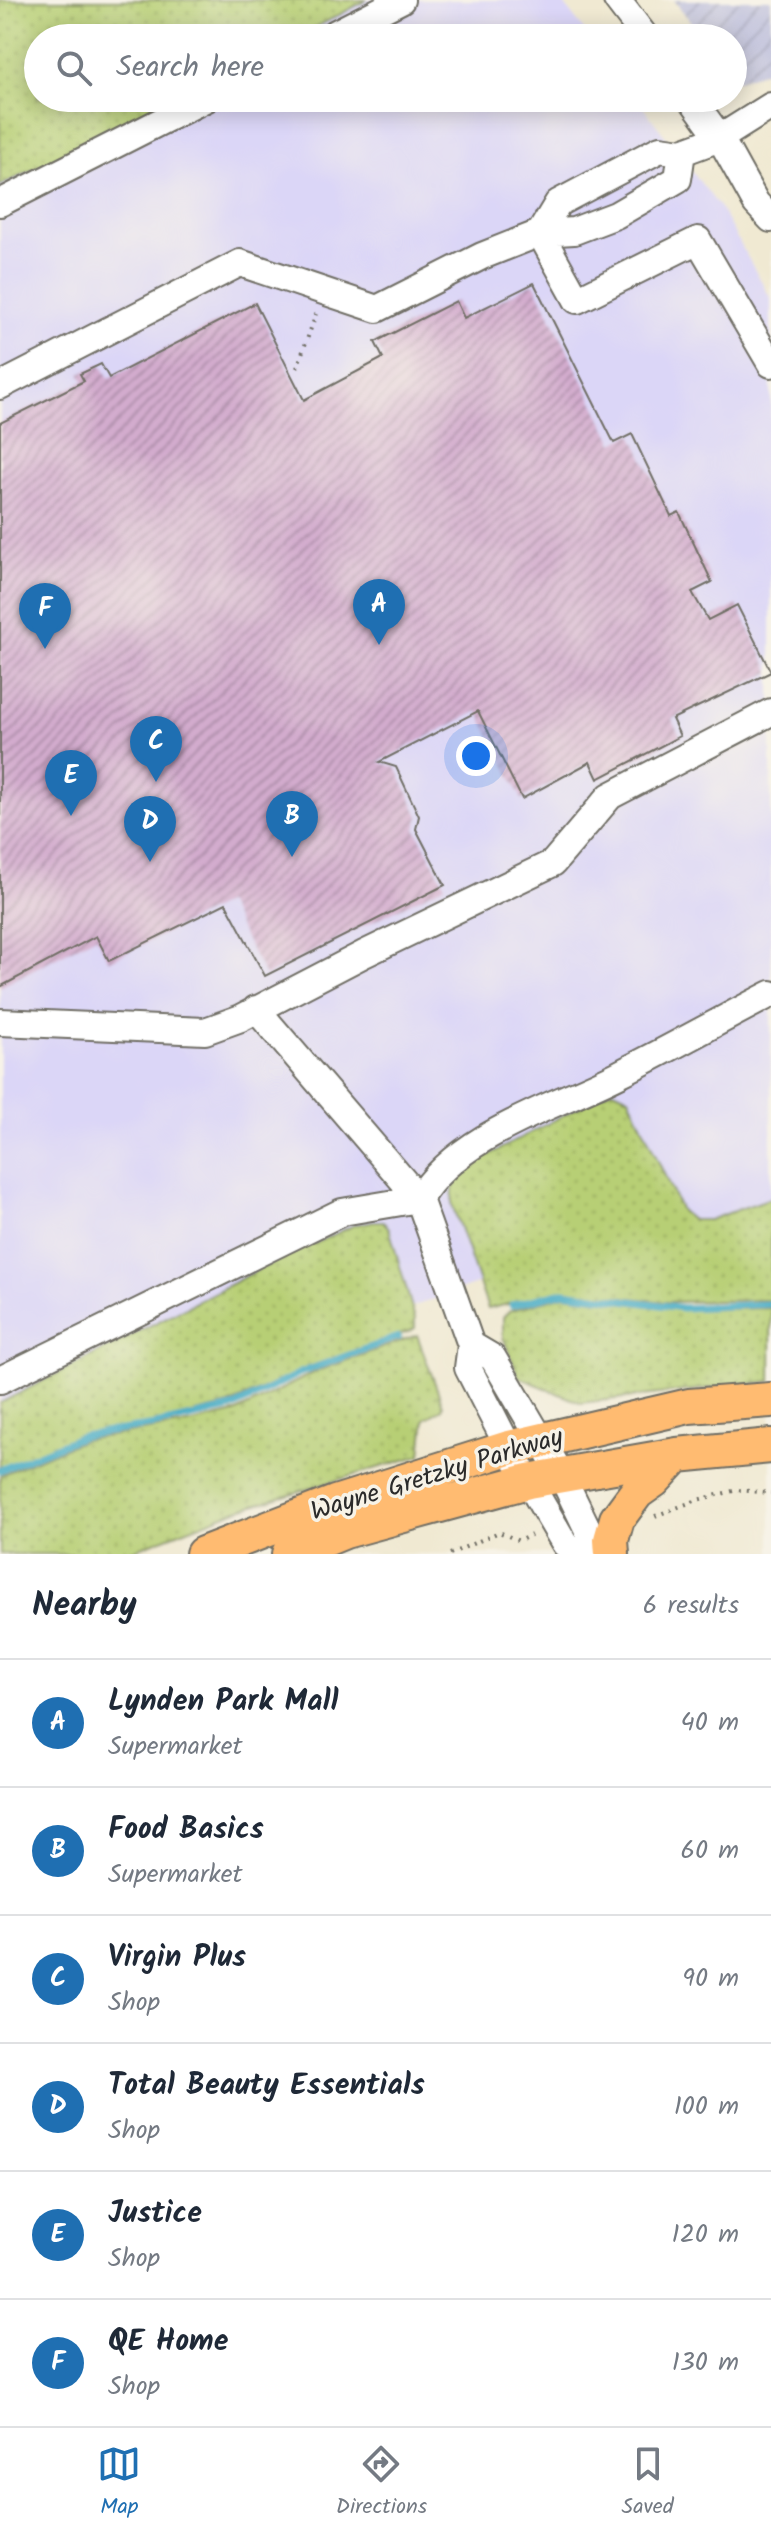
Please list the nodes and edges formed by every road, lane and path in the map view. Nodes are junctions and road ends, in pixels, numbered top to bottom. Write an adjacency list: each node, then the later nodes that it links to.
1 (401, 0): 3 (street)
2 (617, 0): 4 (street)
3 (354, 24)
4 (635, 24)
5 (771, 106): 8 (street)
6 (179, 112): 10 (street)
7 (701, 112): 8 (street)
8 (720, 138): 9 (street); 11 (street)
9 (682, 152): 12 (street); 12 (street)
10 (0, 203)
11 (771, 219)
12 (540, 233): 13 (street); 14 (street)
13 (323, 291): 15 (path); 16 (street)
14 (771, 364)
15 (297, 368)
16 (0, 386)
17 (771, 712): 19 (street)
18 (771, 994): 21 (street)
19 (256, 1009): 20 (street); 21 (street)
20 (0, 1022)
21 (419, 1199): 22 (street); 24 (street)
22 (0, 1380)
23 (771, 1400): 24 (main road, Wayne Gretzky Parkway)
24 (525, 1444): 27 (street); 28 (street); 29 (main road, Wayne Gretzky Parkway)
25 (771, 1446): 26 (main road, Wayne Gretzky Parkway)
26 (677, 1455): 27 (main road, Wayne Gretzky Parkway); 33 (main road)
27 (561, 1474): 28 (main road, Wayne Gretzky Parkway); 32 (street)
28 (528, 1481): 30 (main road, Wayne Gretzky Parkway); 31 (street)
29 (203, 1554)
30 (289, 1554)
31 (580, 1554)
32 (590, 1554)
33 (612, 1554)

